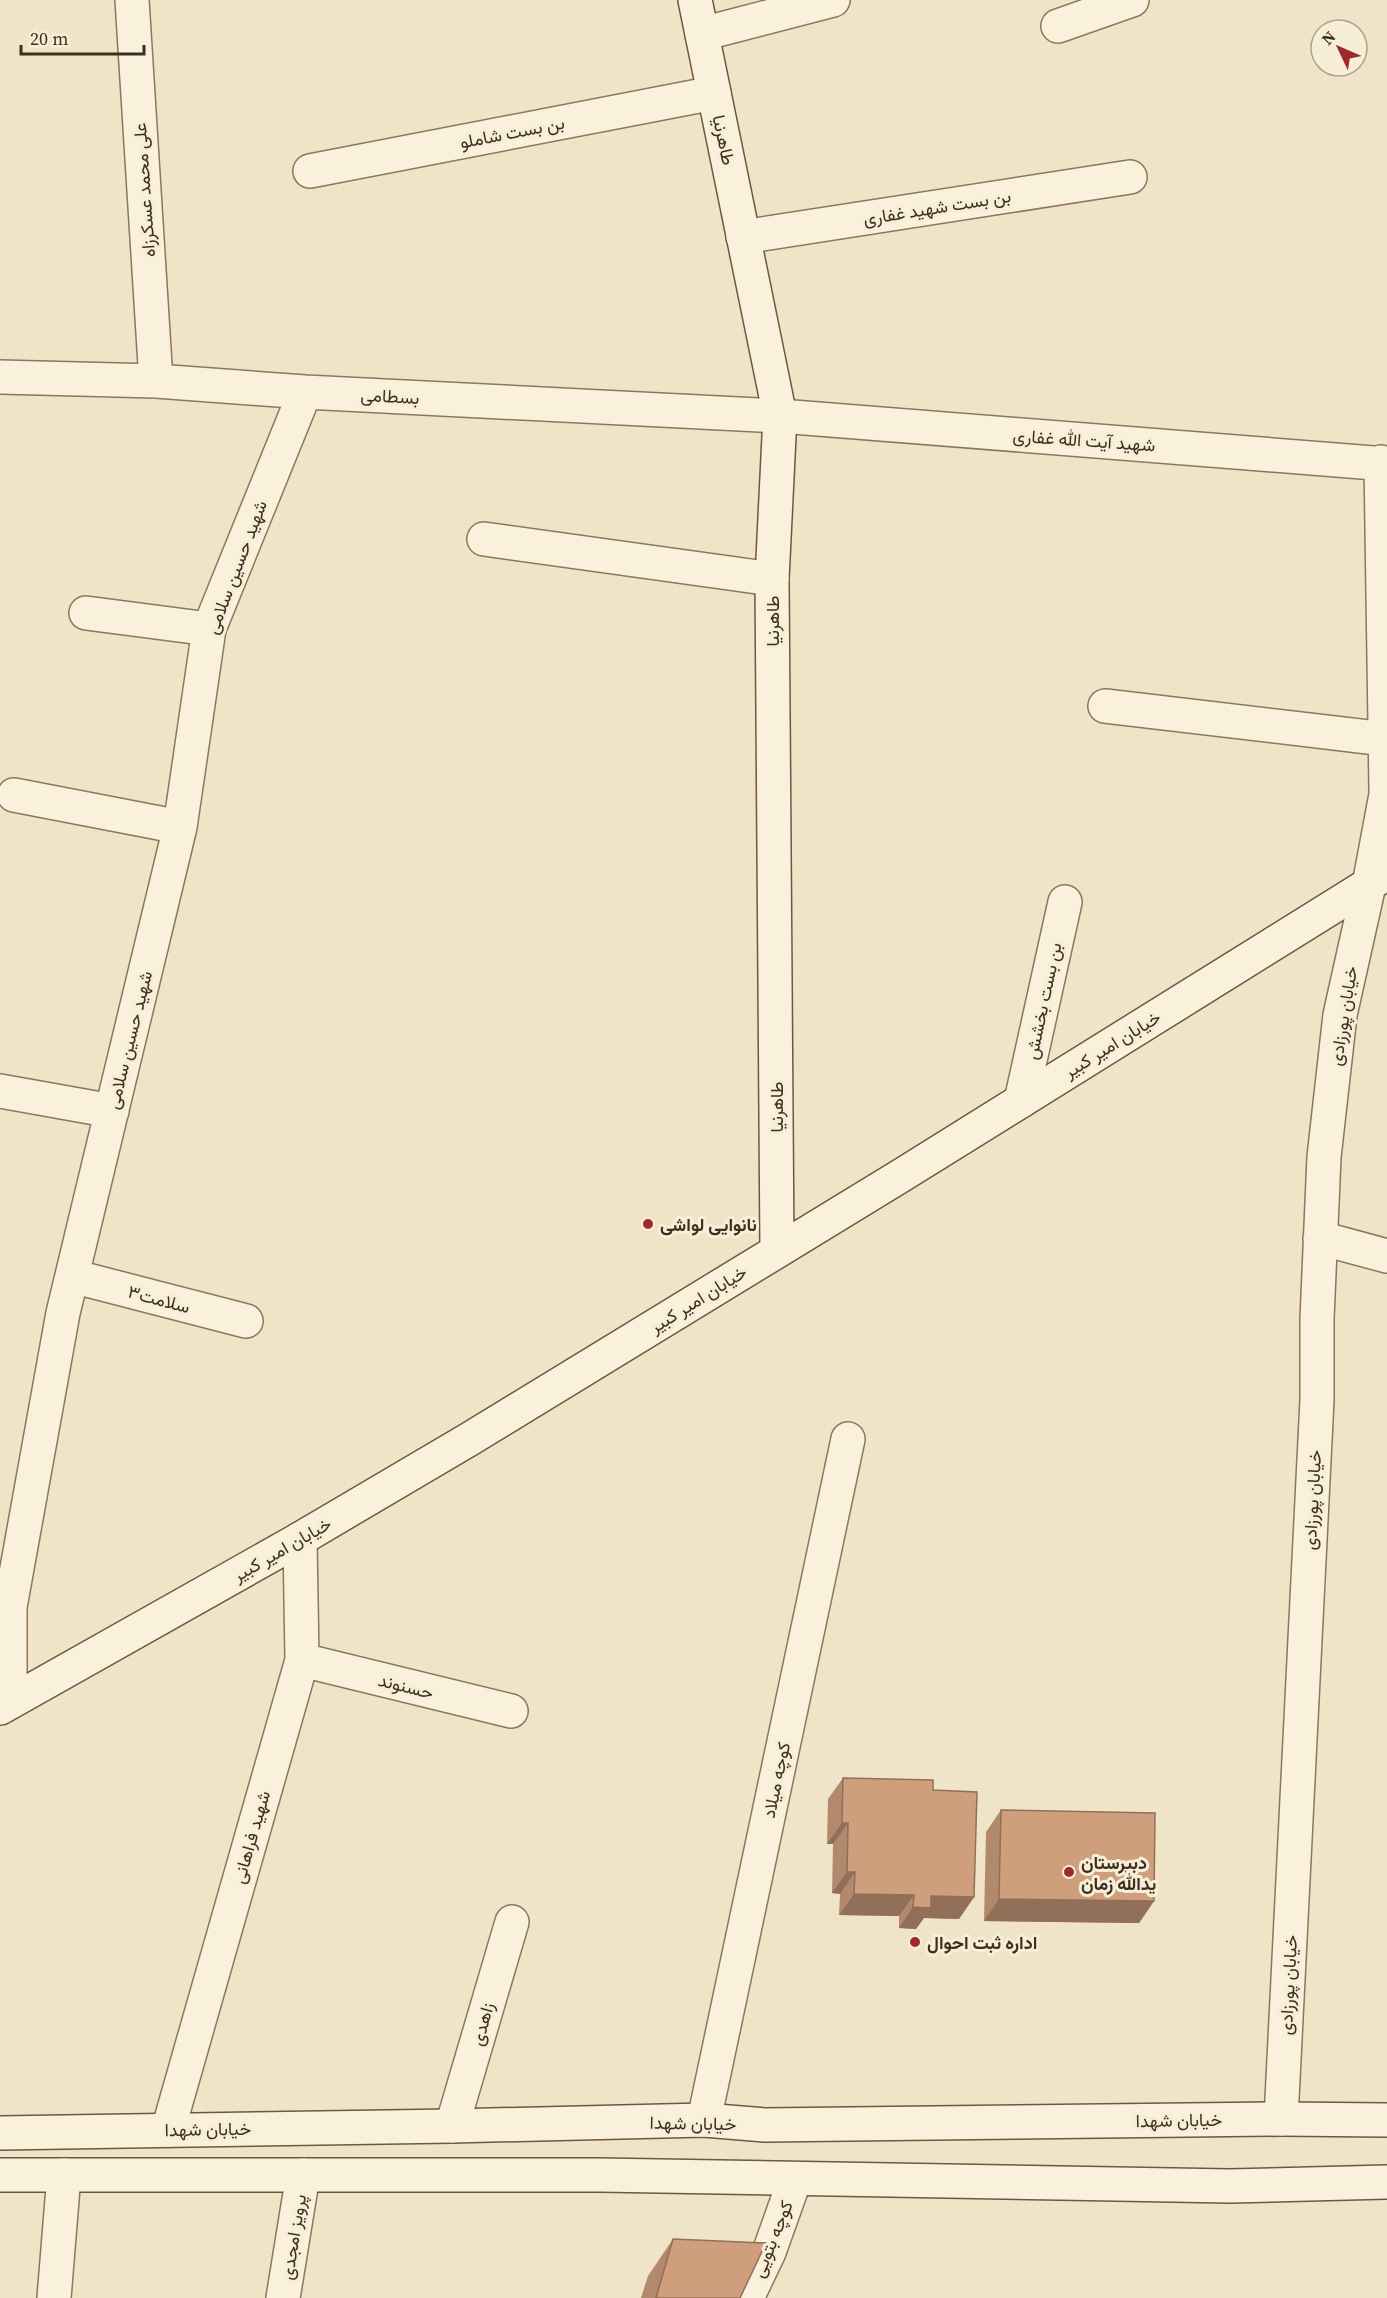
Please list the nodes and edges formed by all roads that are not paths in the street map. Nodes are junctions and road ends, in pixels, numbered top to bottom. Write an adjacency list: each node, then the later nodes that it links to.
1 (132, 0): 12 (street, علی محمد عسکرزاه)
2 (695, 0): 6 (street, طاهرنیا)
3 (833, 0): 6 (street)
4 (1132, 0): 5 (street)
5 (1058, 26)
6 (702, 34): 7 (street, طاهرنیا)
7 (714, 93): 8 (street, بن بست شاملو); 10 (street, طاهرنیا)
8 (310, 171)
9 (1131, 177): 10 (street, بن بست شهید غفاری)
10 (743, 237): 14 (street, طاهرنیا)
11 (0, 377): 12 (street, بسطامی)
12 (156, 381): 13 (street, بسطامی)
13 (305, 392): 14 (street, بسطامی); 19 (street, شهید حسین سلامی)
14 (780, 416): 15 (street, شهید آیت الله غفاری); 17 (street, طاهرنیا)
15 (1384, 463): 21 (street, خیابان پورزادی)
16 (484, 539): 17 (street)
17 (772, 579): 31 (street, طاهرنیا)
18 (86, 613): 19 (street)
19 (209, 629): 24 (street, شهید حسین سلامی)
20 (1105, 706): 21 (street)
21 (1385, 739): 22 (street, خیابان پورزادی)
22 (1387, 790): 25 (street, خیابان پورزادی)
23 (14, 795): 24 (street)
24 (180, 828): 29 (street, شهید حسین سلامی)
25 (1381, 878): 28 (street, خیابان امیر کبیر); 30 (street, خیابان پورزادی)
26 (1065, 902): 28 (street, بن بست بخشش)
27 (0, 1091): 29 (street)
28 (1021, 1101): 31 (street, خیابان امیر کبیر)
29 (112, 1111): 33 (street, شهید حسین سلامی)
30 (1320, 1238): 32 (street); 41 (street, خیابان پورزادی)
31 (777, 1250): 36 (street, خیابان امیر کبیر)
32 (1387, 1256)
33 (72, 1276): 34 (street, سلامت۳); 38 (street, شهید حسین سلامی)
34 (246, 1322)
35 (848, 1439): 42 (street, کوچه میلاد)
36 (300, 1539): 37 (street, شهید فراهانی); 38 (street, خیابان امیر کبیر)
37 (302, 1660): 39 (street, حسنوند); 45 (street, شهید فراهانی)
38 (5, 1705)
39 (511, 1711)
40 (512, 1922): 44 (street, زاهدی)
41 (1281, 2119): 42 (street, خیابان شهدا); 43 (street, خیابان شهدا)
42 (704, 2120): 44 (street, خیابان شهدا)
43 (1387, 2120)
44 (452, 2126): 45 (street, خیابان شهدا)
45 (168, 2130): 46 (street, خیابان شهدا)
46 (0, 2133)
47 (0, 2175): 48 (street)
48 (64, 2175): 49 (street); 52 (street)
49 (303, 2175): 50 (street); 53 (street, پرویز امجدی)
50 (795, 2179): 51 (street); 54 (street, کوچه بتویی)
51 (1387, 2182)
52 (54, 2298)
53 (283, 2298)
54 (747, 2298)

